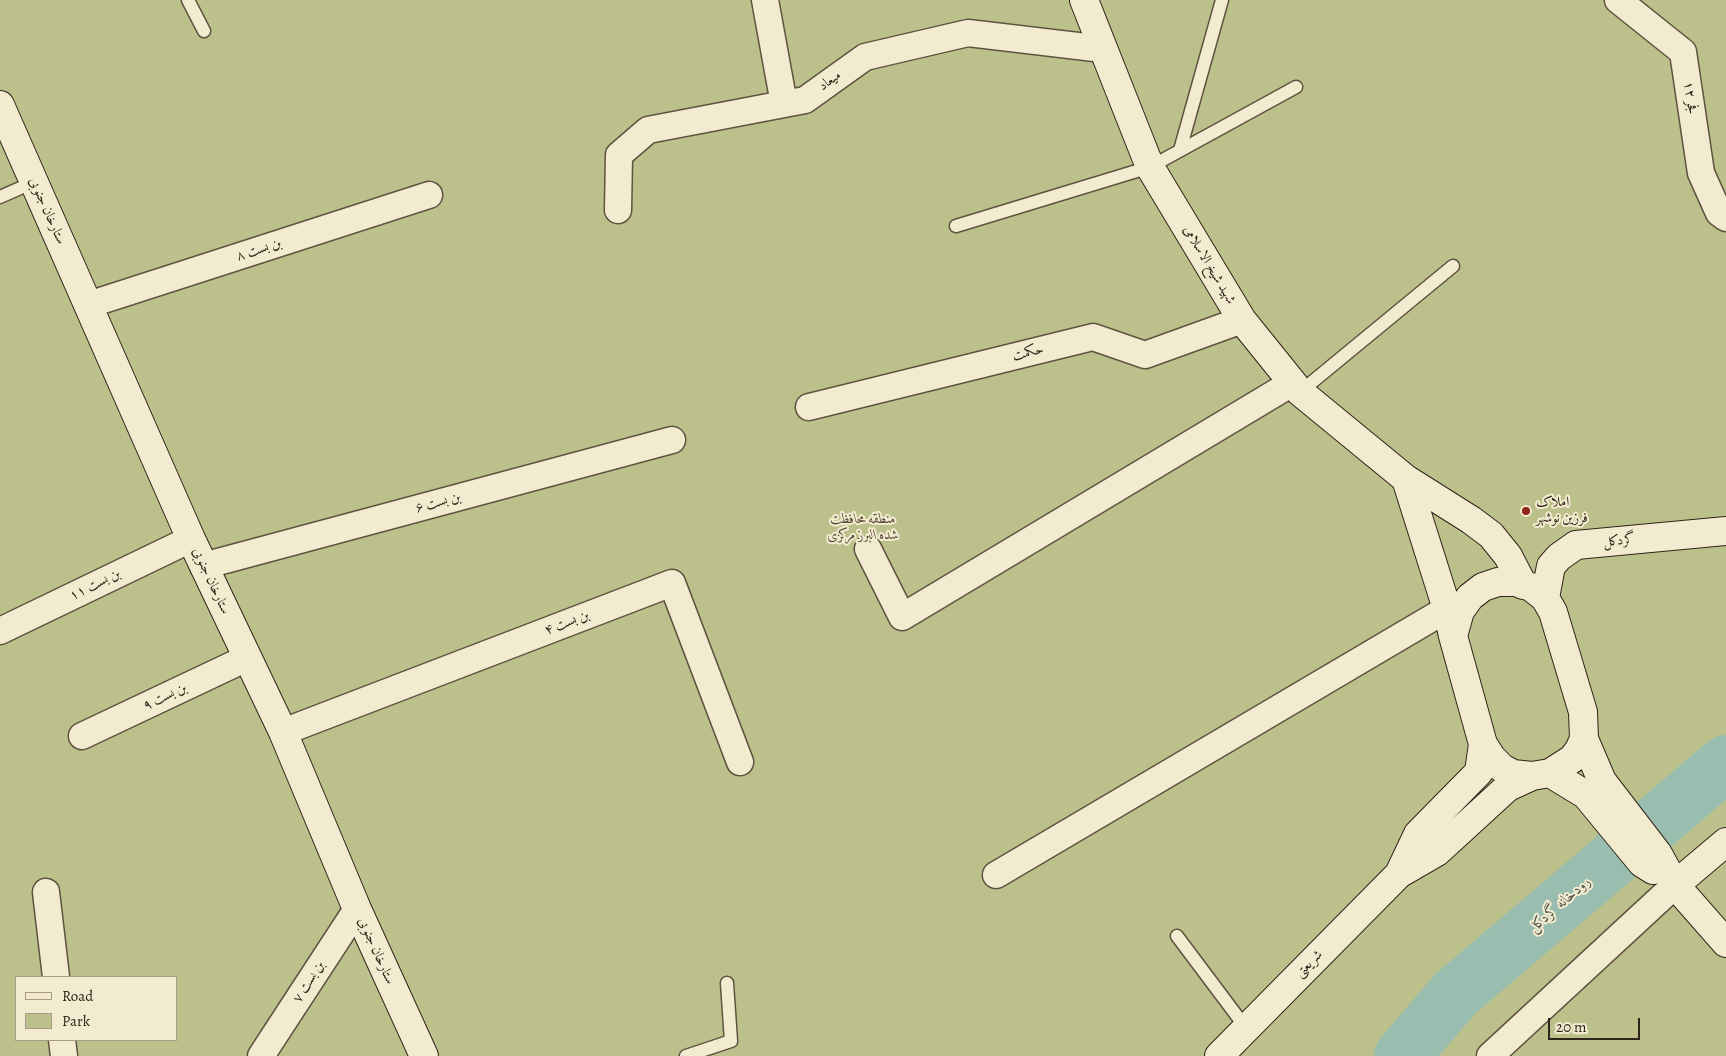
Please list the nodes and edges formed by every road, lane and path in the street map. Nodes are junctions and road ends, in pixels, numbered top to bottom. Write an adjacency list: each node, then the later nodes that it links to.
1 (188, 0): 6 (lane)
2 (765, 0): 9 (street)
3 (1084, 0): 7 (street, شهید شیخ الاسلامی)
4 (1222, 0): 11 (lane)
5 (1618, 0): 17 (street, فجر ۱۲)
6 (204, 31)
7 (1103, 49): 9 (street, میعاد); 12 (street, شهید شیخ الاسلامی)
8 (1296, 87): 11 (lane)
9 (784, 104): 16 (street, میعاد)
10 (0, 105): 13 (street, ستارخان جنوبی)
11 (1180, 150): 12 (lane)
12 (1150, 167): 18 (lane); 21 (street, شهید شیخ الاسلامی)
13 (34, 182): 15 (lane); 20 (street, ستارخان جنوبی)
14 (429, 195): 20 (street, بن بست ۸)
15 (0, 197)
16 (618, 210)
17 (1726, 218)
18 (956, 226)
19 (1453, 266): 22 (lane)
20 (88, 305): 27 (street, ستارخان جنوبی)
21 (1242, 320): 22 (street, شهید شیخ الاسلامی); 23 (street, حکمت)
22 (1296, 387): 25 (street, شهید شیخ الاسلامی); 28 (street)
23 (809, 407)
24 (672, 440): 29 (street, بن بست ۶)
25 (1406, 479): 30 (street, شهید شیخ الاسلامی); 31 (street)
26 (1726, 531): 30 (street, گردکل)
27 (191, 539): 29 (street, ستارخان جنوبی); 32 (street, بن بست ۱۱)
28 (868, 548)
29 (203, 566): 34 (street, ستارخان جنوبی)
30 (1534, 592): 33 (street); 37 (street, شهید شیخ الاسلامی)
31 (1448, 609): 33 (street); 44 (street)
32 (0, 631)
33 (1453, 636): 38 (street)
34 (247, 658): 35 (street, ستارخان جنوبی); 36 (street, بن بست ۹)
35 (283, 732): 39 (street, بن بست ۴); 47 (street, ستارخان جنوبی)
36 (82, 736)
37 (1584, 739): 40 (street); 41 (street)
38 (1483, 744): 40 (street); 43 (street)
39 (740, 762)
40 (1541, 775): 41 (street); 43 (street)
41 (1594, 788): 45 (street)
42 (1726, 842): 45 (street)
43 (1399, 874): 52 (street, شریعتی)
44 (996, 875)
45 (1675, 885): 49 (street); 59 (street)
46 (46, 892): 50 (street)
47 (357, 909): 55 (street, بن بست ۷); 56 (street, ستارخان جنوبی)
48 (1177, 936): 52 (lane)
49 (1726, 943)
50 (56, 976)
51 (726, 983): 57 (lane)
52 (1246, 1028): 58 (street, شریعتی)
53 (62, 1041): 54 (street)
54 (64, 1056)
55 (261, 1056)
56 (424, 1056)
57 (686, 1056)
58 (1219, 1056)
59 (1490, 1056)

